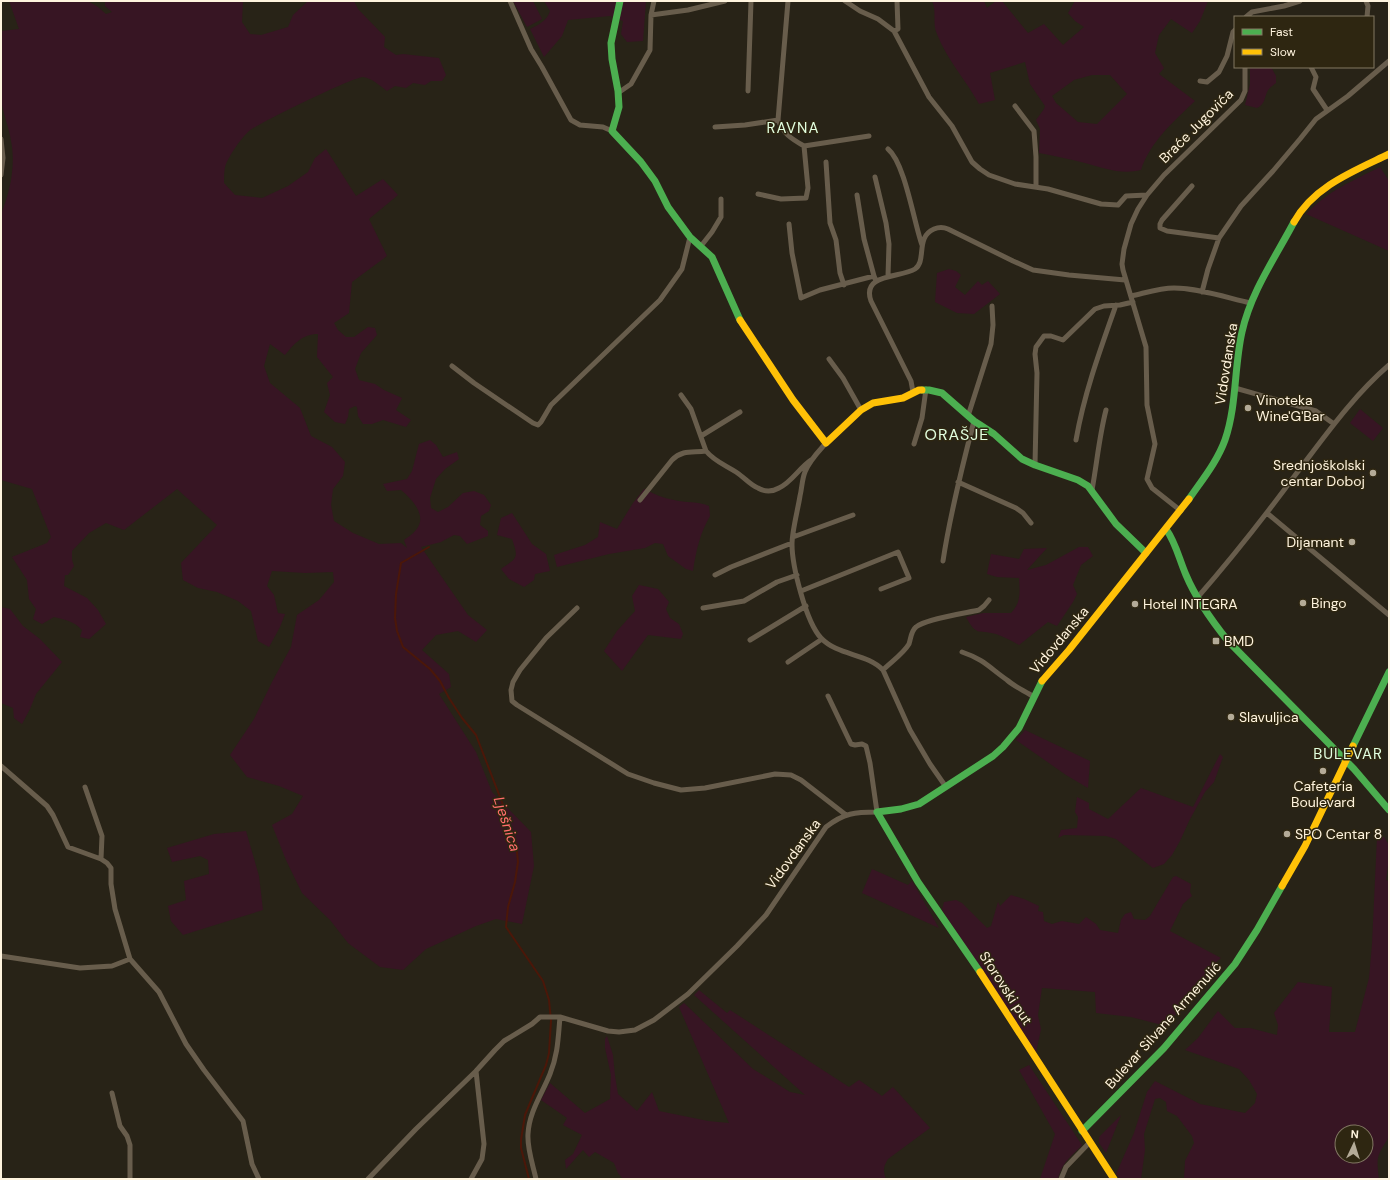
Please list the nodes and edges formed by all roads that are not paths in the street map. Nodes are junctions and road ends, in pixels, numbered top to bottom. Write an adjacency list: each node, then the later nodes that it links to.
1 (510, 1): 26 (street)
2 (620, 1): 21 (street)
3 (654, 1): 11 (street)
4 (725, 1): 11 (street)
5 (751, 1): 20 (street)
6 (788, 1): 24 (street)
7 (845, 1): 14 (street)
8 (897, 1): 14 (street)
9 (1300, 1): 12 (street)
10 (1366, 1): 13 (street)
11 (651, 15): 21 (street)
12 (1247, 16)
13 (1367, 16)
14 (894, 31): 36 (street)
15 (1234, 31): 19 (street)
16 (1389, 61): 23 (street)
17 (1245, 68): 39 (street, Braće Jugovića)
18 (1312, 68): 23 (street)
19 (1200, 81)
20 (748, 91)
21 (618, 93): 26 (street)
22 (1015, 106): 36 (street)
23 (1327, 110): 43 (street)
24 (778, 120): 25 (street); 29 (street)
25 (715, 127)
26 (612, 131): 42 (street)
27 (869, 136): 29 (street)
28 (1, 139): 33 (street)
29 (804, 146): 37 (street)
30 (888, 149): 44 (street)
31 (1389, 154): 52 (street, Vidovdanska)
32 (826, 162): 49 (street)
33 (1, 175)
34 (875, 177): 46 (street)
35 (1192, 186): 43 (street)
36 (1036, 187): 39 (street)
37 (758, 194)
38 (857, 195): 47 (street)
39 (1147, 195): 48 (street, Braće Jugovića)
40 (721, 199): 45 (street)
41 (789, 224): 49 (street)
42 (690, 237): 45 (street); 57 (street)
43 (1219, 238): 50 (street)
44 (922, 245): 46 (street); 48 (street)
45 (701, 246): 69 (street)
46 (888, 276): 47 (street)
47 (875, 279): 49 (street); 60 (street)
48 (1125, 280): 51 (street, Braće Jugovića)
49 (844, 285)
50 (1202, 292): 51 (street); 52 (street)
51 (1132, 299): 54 (street); 77 (street, Braće Jugovića)
52 (1251, 303): 58 (street, Vidovdanska)
53 (992, 306): 65 (street)
54 (1116, 306): 68 (street); 73 (street)
55 (829, 359): 62 (street)
56 (1389, 365): 66 (street)
57 (452, 366)
58 (1235, 388): 66 (street); 77 (street, Vidovdanska)
59 (926, 389): 60 (street); 65 (street); 70 (street)
60 (913, 392): 62 (street)
61 (681, 395): 67 (street)
62 (861, 410): 69 (street)
63 (1106, 410): 75 (street)
64 (740, 412): 67 (street)
65 (971, 418): 73 (street); 74 (street)
66 (1334, 424): 78 (street)
67 (701, 436): 71 (street)
68 (1076, 440)
69 (826, 443): 72 (street)
70 (914, 444)
71 (706, 451): 72 (street); 76 (street)
72 (812, 459): 82 (street)
73 (1035, 465): 75 (street)
74 (958, 482): 80 (street); 84 (street)
75 (1092, 490): 83 (street)
76 (640, 500)
77 (1181, 511): 81 (street, Vidovdanska)
78 (1267, 513): 89 (street); 94 (street)
79 (853, 515): 82 (street)
80 (1032, 523)
81 (1166, 529): 83 (street, Vidovdanska); 89 (street)
82 (792, 540): 85 (street); 86 (street)
83 (1146, 553): 102 (street, Vidovdanska)
84 (943, 561)
85 (715, 575)
86 (797, 575): 88 (street); 93 (street)
87 (881, 589): 88 (street)
88 (801, 591): 91 (street)
89 (1197, 598): 103 (street)
90 (988, 600): 99 (street)
91 (806, 606): 95 (street); 96 (street)
92 (577, 608): 109 (street)
93 (703, 608)
94 (1389, 615)
95 (822, 639): 98 (street); 99 (street)
96 (750, 640)
97 (962, 652): 102 (street)
98 (788, 662)
99 (882, 670): 106 (street)
100 (1389, 672): 103 (street, Bulevar Silvane Armenulić)
101 (828, 696): 108 (street)
102 (1034, 697): 106 (street, Vidovdanska)
103 (1346, 761): 107 (street); 116 (street, Bulevar Silvane Armenulić)
104 (1, 766): 110 (street)
105 (85, 786): 110 (street)
106 (946, 787): 108 (street, Vidovdanska)
107 (1389, 810)
108 (877, 812): 109 (street, Vidovdanska); 116 (street, Sforovski put)
109 (846, 815): 113 (street, Vidovdanska)
110 (101, 859): 112 (street)
111 (1, 956): 112 (street)
112 (130, 959): 119 (street)
113 (560, 1018): 114 (street, Vidovdanska); 122 (street)
114 (476, 1070): 120 (street); 121 (street)
115 (112, 1093): 118 (street)
116 (1082, 1131): 117 (street, Sforovski put)
117 (1090, 1142): 123 (street); 124 (street, Sforovski put)
118 (130, 1179)
119 (259, 1179)
120 (368, 1179)
121 (471, 1179)
122 (536, 1179)
123 (1061, 1179)
124 (1114, 1179)

